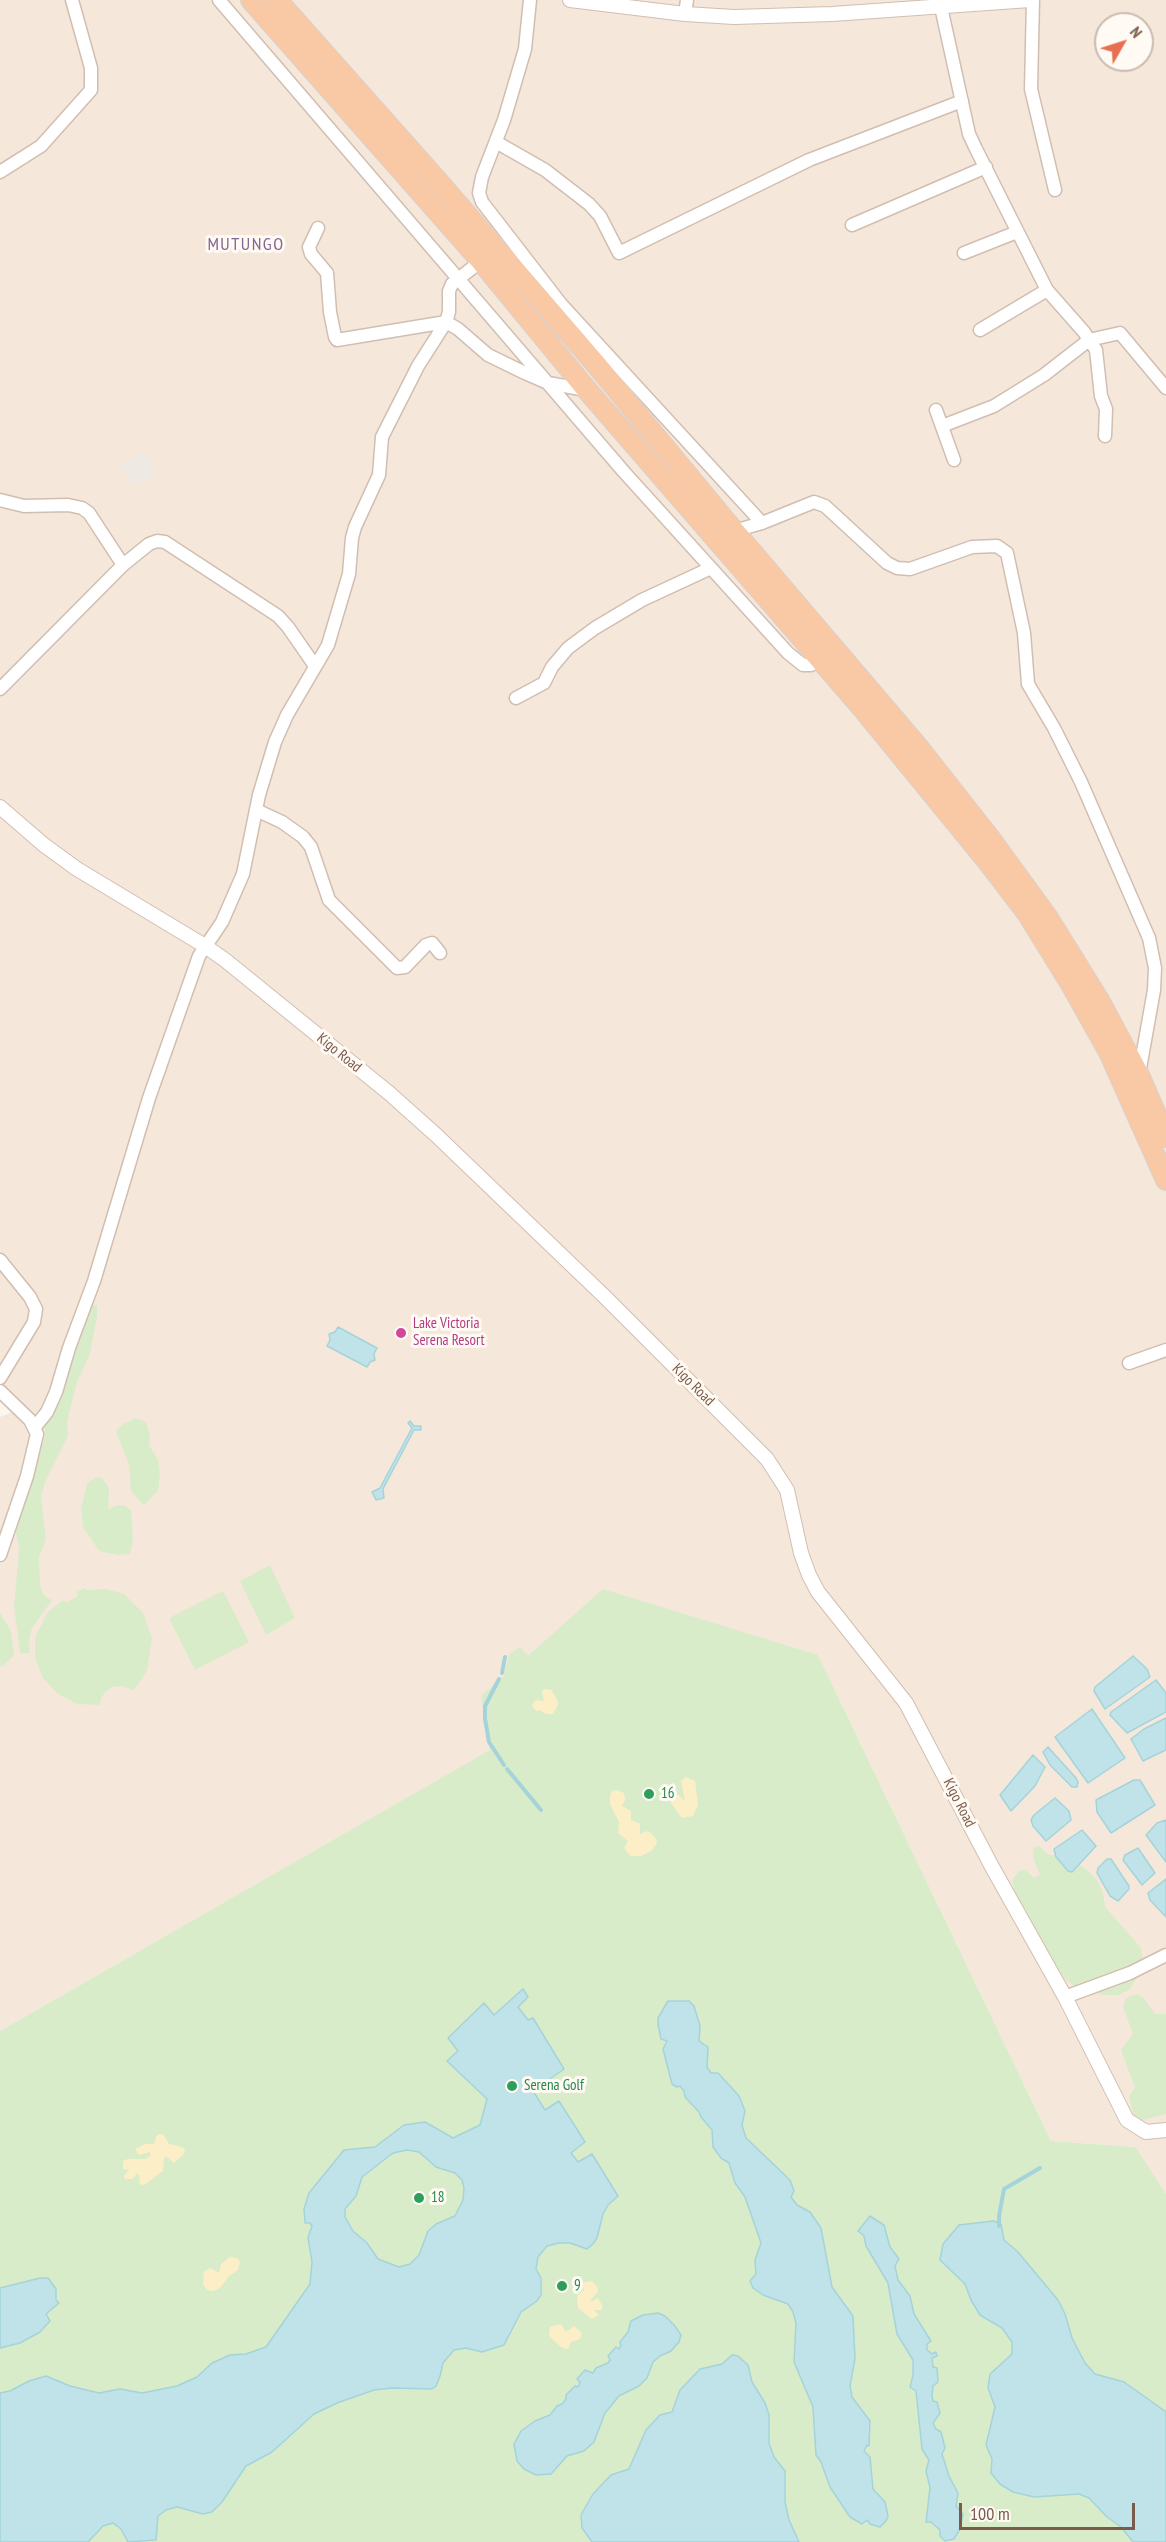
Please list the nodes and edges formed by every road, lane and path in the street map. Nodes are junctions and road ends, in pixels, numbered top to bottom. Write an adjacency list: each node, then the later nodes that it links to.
1 (72, 0): 13 (street)
2 (219, 0): 20 (street)
3 (250, 0): 19 (highway)
4 (530, 0): 11 (street)
5 (570, 0): 8 (street)
6 (1032, 0): 9 (street); 14 (street)
7 (282, 3): 34 (highway)
8 (686, 7): 9 (street)
9 (941, 7): 10 (street)
10 (962, 101): 11 (street); 12 (street)
11 (496, 142): 33 (street)
12 (986, 167): 15 (street); 17 (street)
13 (0, 172)
14 (1055, 190)
15 (852, 225)
16 (318, 228): 22 (street)
17 (1017, 232): 18 (street); 21 (street)
18 (964, 253)
19 (481, 261): 20 (street); 27 (highway)
20 (458, 278): 22 (street); 25 (street)
21 (1047, 290): 23 (street); 24 (street)
22 (446, 322): 25 (street); 38 (street)
23 (980, 330)
24 (1089, 340): 26 (street); 29 (street); 30 (street)
25 (548, 382): 27 (street); 36 (street)
26 (1166, 388)
27 (587, 390): 37 (highway)
28 (936, 410): 29 (street)
29 (942, 426): 31 (street)
30 (1105, 436)
31 (954, 460)
32 (0, 500): 35 (street)
33 (762, 523): 34 (street); 45 (street)
34 (734, 531): 45 (highway)
35 (123, 565): 38 (street); 39 (street)
36 (711, 568): 37 (street); 40 (street)
37 (820, 658): 47 (highway)
38 (315, 666): 42 (street)
39 (0, 689)
40 (516, 698)
41 (0, 807): 43 (street, Kigo Road)
42 (256, 810): 43 (street); 44 (street)
43 (205, 946): 53 (street); 56 (street, Kigo Road)
44 (440, 953)
45 (1139, 1075): 46 (highway)
46 (1166, 1137)
47 (1166, 1180)
48 (0, 1260): 51 (street)
49 (1166, 1350): 50 (street)
50 (1129, 1363)
51 (0, 1378)
52 (0, 1391): 53 (street)
53 (35, 1427): 54 (street)
54 (0, 1555)
55 (1166, 1955): 56 (street)
56 (1065, 1997): 57 (street, Kigo Road)
57 (1166, 2130)

